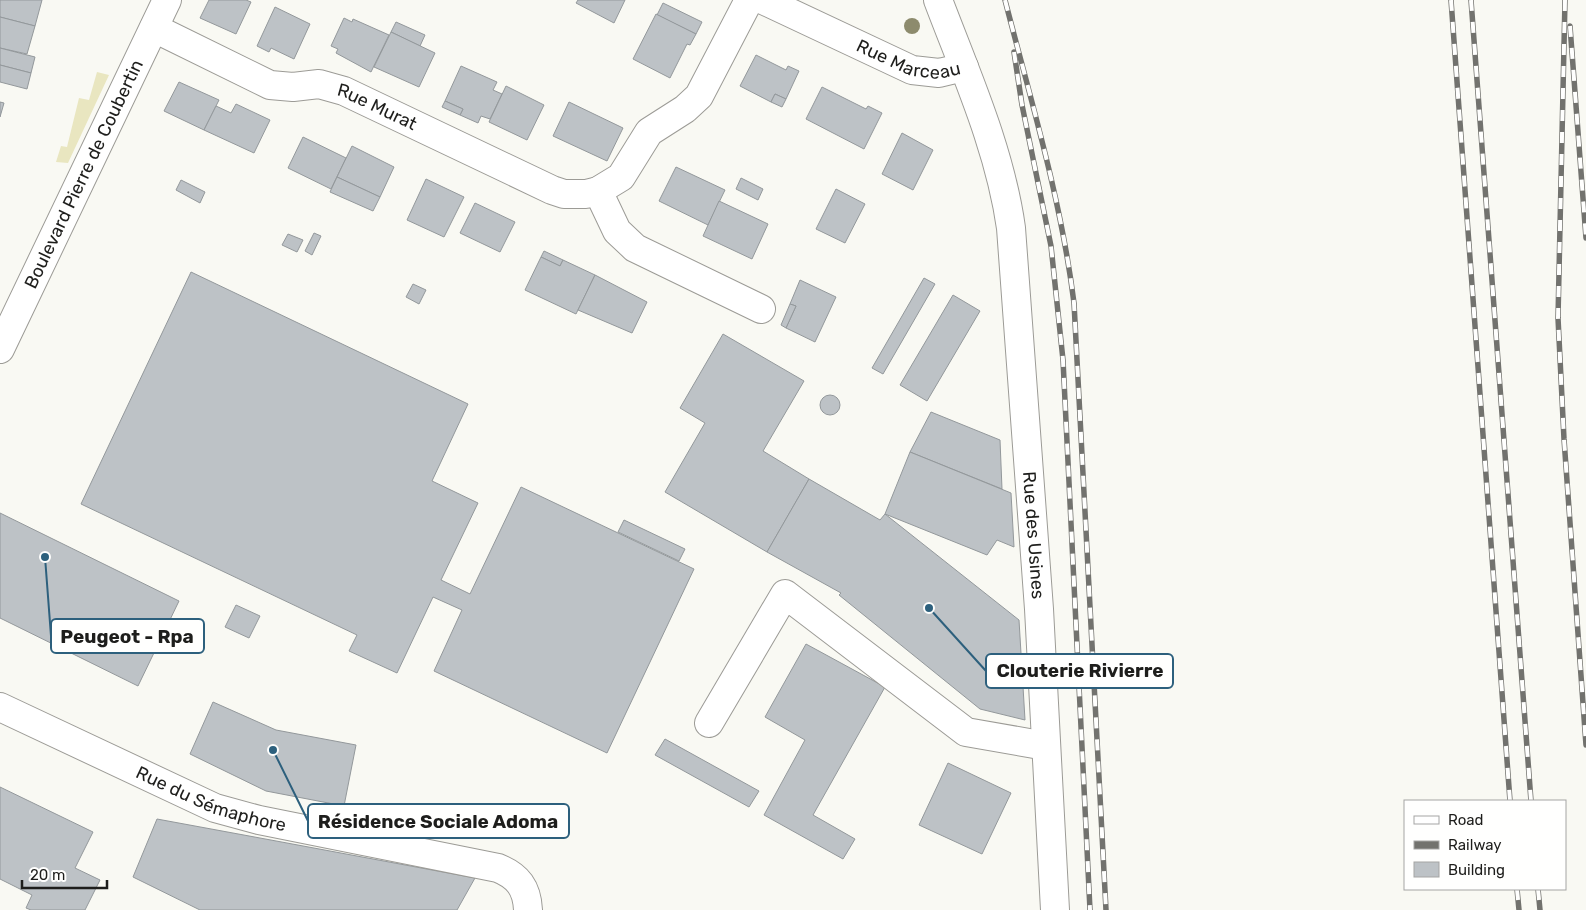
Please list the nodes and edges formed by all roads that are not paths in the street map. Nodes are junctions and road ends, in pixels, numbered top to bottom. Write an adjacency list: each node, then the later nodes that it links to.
1 (167, 0): 5 (street, Boulevard Pierre de Coubertin)
2 (749, 0): 8 (street, Rue Murat)
3 (763, 0): 6 (street, Rue Marceau)
4 (938, 0): 6 (street)
5 (154, 28): 8 (street, Rue Murat); 10 (street, Boulevard Pierre de Coubertin)
6 (964, 67): 7 (street, Rue Marceau)
7 (996, 161): 13 (street, Rue des Usines)
8 (598, 191): 9 (street)
9 (762, 309)
10 (0, 348)
11 (0, 707): 14 (street, Rue du Sémaphore)
12 (709, 724): 13 (street)
13 (1046, 746): 15 (street, Rue des Usines)
14 (528, 910)
15 (1054, 910)

